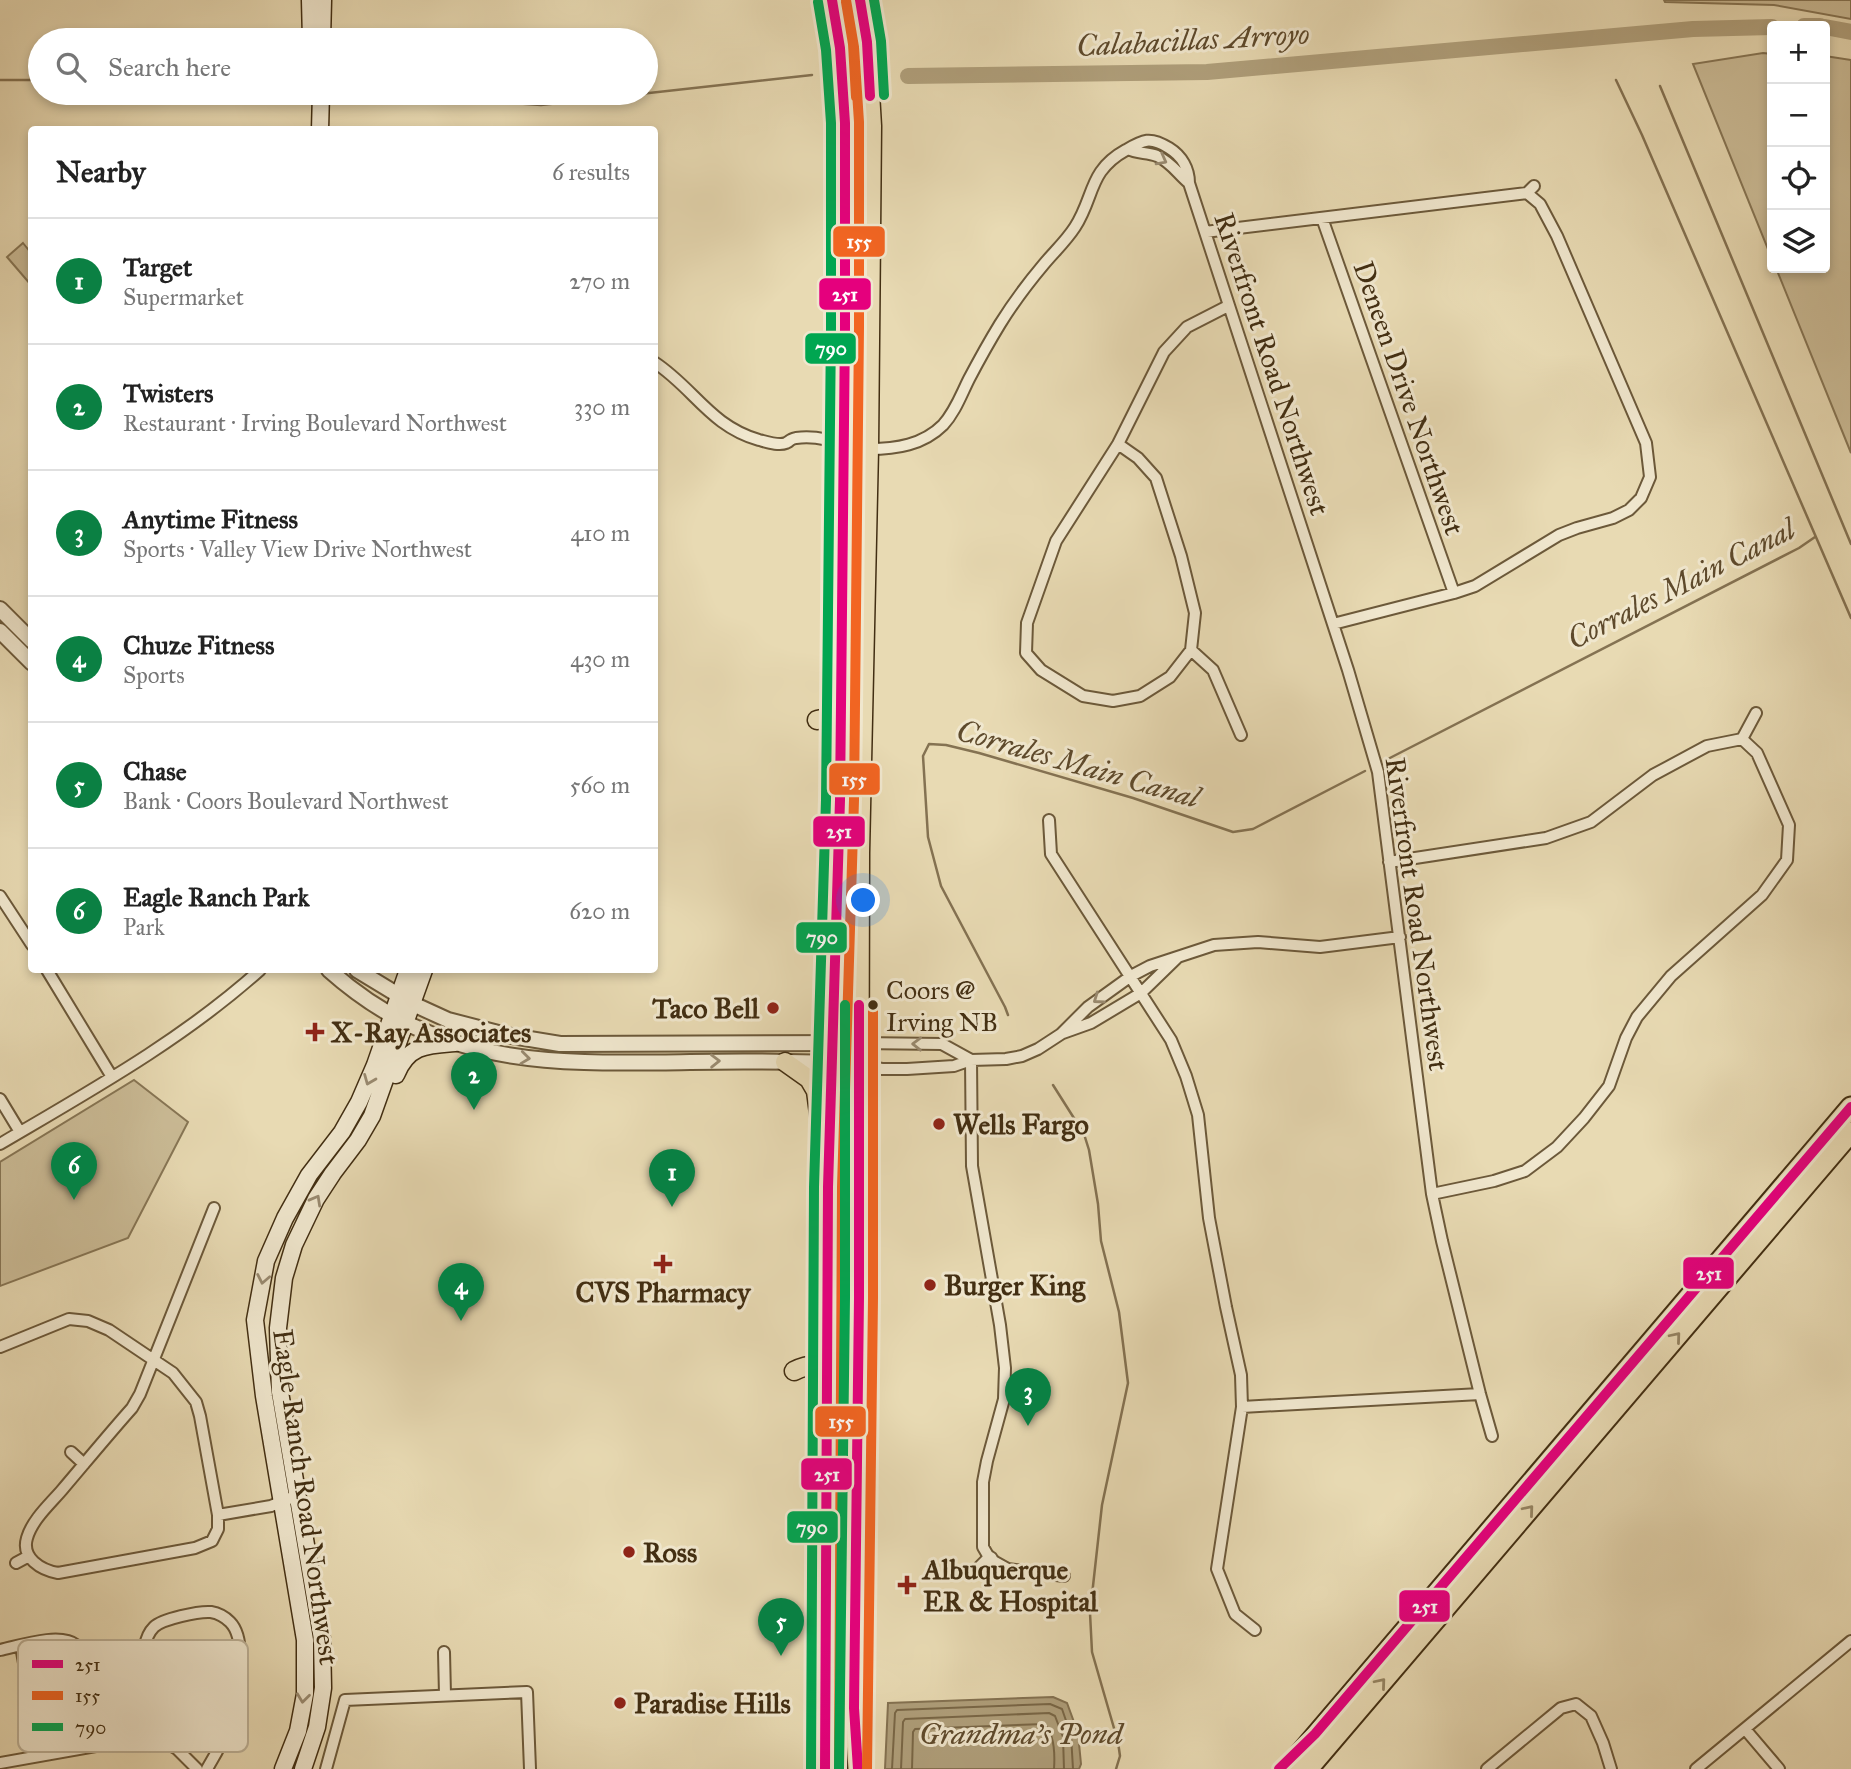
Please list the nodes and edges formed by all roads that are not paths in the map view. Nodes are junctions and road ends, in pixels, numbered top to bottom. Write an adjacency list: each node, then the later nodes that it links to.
1 (310, 0): 5 (main road)
2 (323, 0): 6 (main road)
3 (832, 0): 15 (main road)
4 (860, 0): 20 (main road)
5 (316, 28)
6 (318, 28)
7 (311, 105): 9 (main road)
8 (321, 105): 10 (main road)
9 (310, 126)
10 (320, 126)
11 (1128, 149): 12 (street, one-way to 12); 12 (street, Riverfront Road Northwest); 20 (street)
12 (1189, 183): 14 (street, Riverfront Road Northwest)
13 (1322, 218): 14 (street); 21 (street, Deneen Drive Northwest); 21 (street)
14 (1205, 232): 16 (street, Riverfront Road Northwest)
15 (845, 236): 19 (main road); 20 (main road)
16 (1228, 306): 18 (street); 24 (street, Riverfront Road Northwest)
17 (658, 365): 19 (street)
18 (1118, 444): 27 (street); 27 (street)
19 (844, 446): 22 (main road); 30 (main road)
20 (869, 449): 22 (main road)
21 (1454, 593): 24 (street)
22 (866, 607): 34 (main road)
23 (0, 609): 26 (street)
24 (1333, 624): 36 (street, Riverfront Road Northwest)
25 (0, 631): 28 (street)
26 (28, 637)
27 (1191, 650): 32 (street)
28 (28, 659)
29 (1756, 713): 33 (street)
30 (841, 715): 31 (main road); 34 (main road); 53 (main road)
31 (817, 720)
32 (1241, 735)
33 (1742, 739): 36 (street); 67 (street)
34 (861, 813): 54 (main road)
35 (1049, 820): 47 (street)
36 (1389, 862): 38 (street, Riverfront Road Northwest)
37 (0, 896): 39 (street)
38 (1400, 937): 40 (street); 67 (street, Riverfront Road Northwest)
39 (28, 939)
40 (1179, 957): 47 (street); 48 (street)
41 (49, 973): 59 (street)
42 (256, 973): 59 (street)
43 (334, 973): 50 (street)
44 (363, 973): 49 (street)
45 (408, 973): 49 (main road, Eagle Ranch Road Northwest)
46 (422, 973): 49 (main road, Eagle Ranch Road Northwest)
47 (1131, 976): 48 (street); 51 (street, one-way to 51)
48 (1141, 993): 51 (street); 74 (street)
49 (406, 1000): 50 (main road, Eagle Ranch Road Northwest); 53 (street)
50 (399, 1019): 52 (street); 65 (main road, Eagle Ranch Road Northwest); 78 (main road, Eagle Ranch Road Northwest, one-way to 78)
51 (1061, 1034): 55 (street)
52 (455, 1043): 56 (street, one-way to 56); 65 (main road)
53 (833, 1043): 54 (street); 57 (main road)
54 (859, 1043): 55 (street, one-way to 54); 58 (main road)
55 (971, 1059): 58 (street); 83 (street)
56 (785, 1062): 57 (street); 66 (main road)
57 (832, 1063): 58 (street); 66 (main road)
58 (860, 1065): 80 (main road)
59 (112, 1077): 62 (street)
60 (0, 1099): 62 (street)
61 (1851, 1107): 94 (highway)
62 (20, 1132): 64 (street)
63 (1851, 1132): 111 (highway, one-way to 63)
64 (0, 1144)
65 (353, 1148): 78 (main road, Eagle Ranch Road Northwest, one-way to 65)
66 (828, 1187): 71 (main road)
67 (1432, 1194): 73 (street, Riverfront Road Northwest)
68 (214, 1208): 70 (street)
69 (0, 1347): 70 (street)
70 (153, 1361): 77 (street); 79 (street)
71 (827, 1366): 72 (main road); 80 (main road); 107 (main road)
72 (794, 1371)
73 (1480, 1394): 74 (street); 75 (street, Riverfront Road Northwest)
74 (1242, 1407): 84 (street)
75 (1492, 1436)
76 (71, 1452): 77 (street)
77 (84, 1464): 81 (street)
78 (290, 1498): 79 (street); 103 (main road, Eagle Ranch Road Northwest, one-way to 103); 104 (main road, Eagle Ranch Road Northwest)
79 (218, 1515): 81 (street)
80 (855, 1549): 92 (main road)
81 (30, 1556): 82 (street)
82 (16, 1563)
83 (1064, 1576)
84 (1255, 1630)
85 (146, 1640): 86 (street)
86 (238, 1640)
87 (1851, 1641): 93 (street)
88 (18, 1647): 89 (street)
89 (0, 1650)
90 (444, 1652): 91 (street)
91 (446, 1695): 105 (street); 106 (street)
92 (854, 1708): 108 (highway)
93 (1745, 1729): 114 (street); 115 (street)
94 (1315, 1734): 109 (highway); 110 (highway)
95 (39, 1752): 99 (street)
96 (58, 1752): 99 (street)
97 (180, 1752): 101 (street)
98 (216, 1752): 102 (street)
99 (40, 1755): 100 (street)
100 (0, 1763)
101 (197, 1769)
102 (206, 1769)
103 (283, 1769)
104 (303, 1769)
105 (326, 1769)
106 (530, 1769)
107 (825, 1769)
108 (856, 1769)
109 (1279, 1769)
110 (1287, 1769)
111 (1310, 1769)
112 (1487, 1769): 113 (street)
113 (1611, 1769)
114 (1696, 1769)
115 (1779, 1769)

